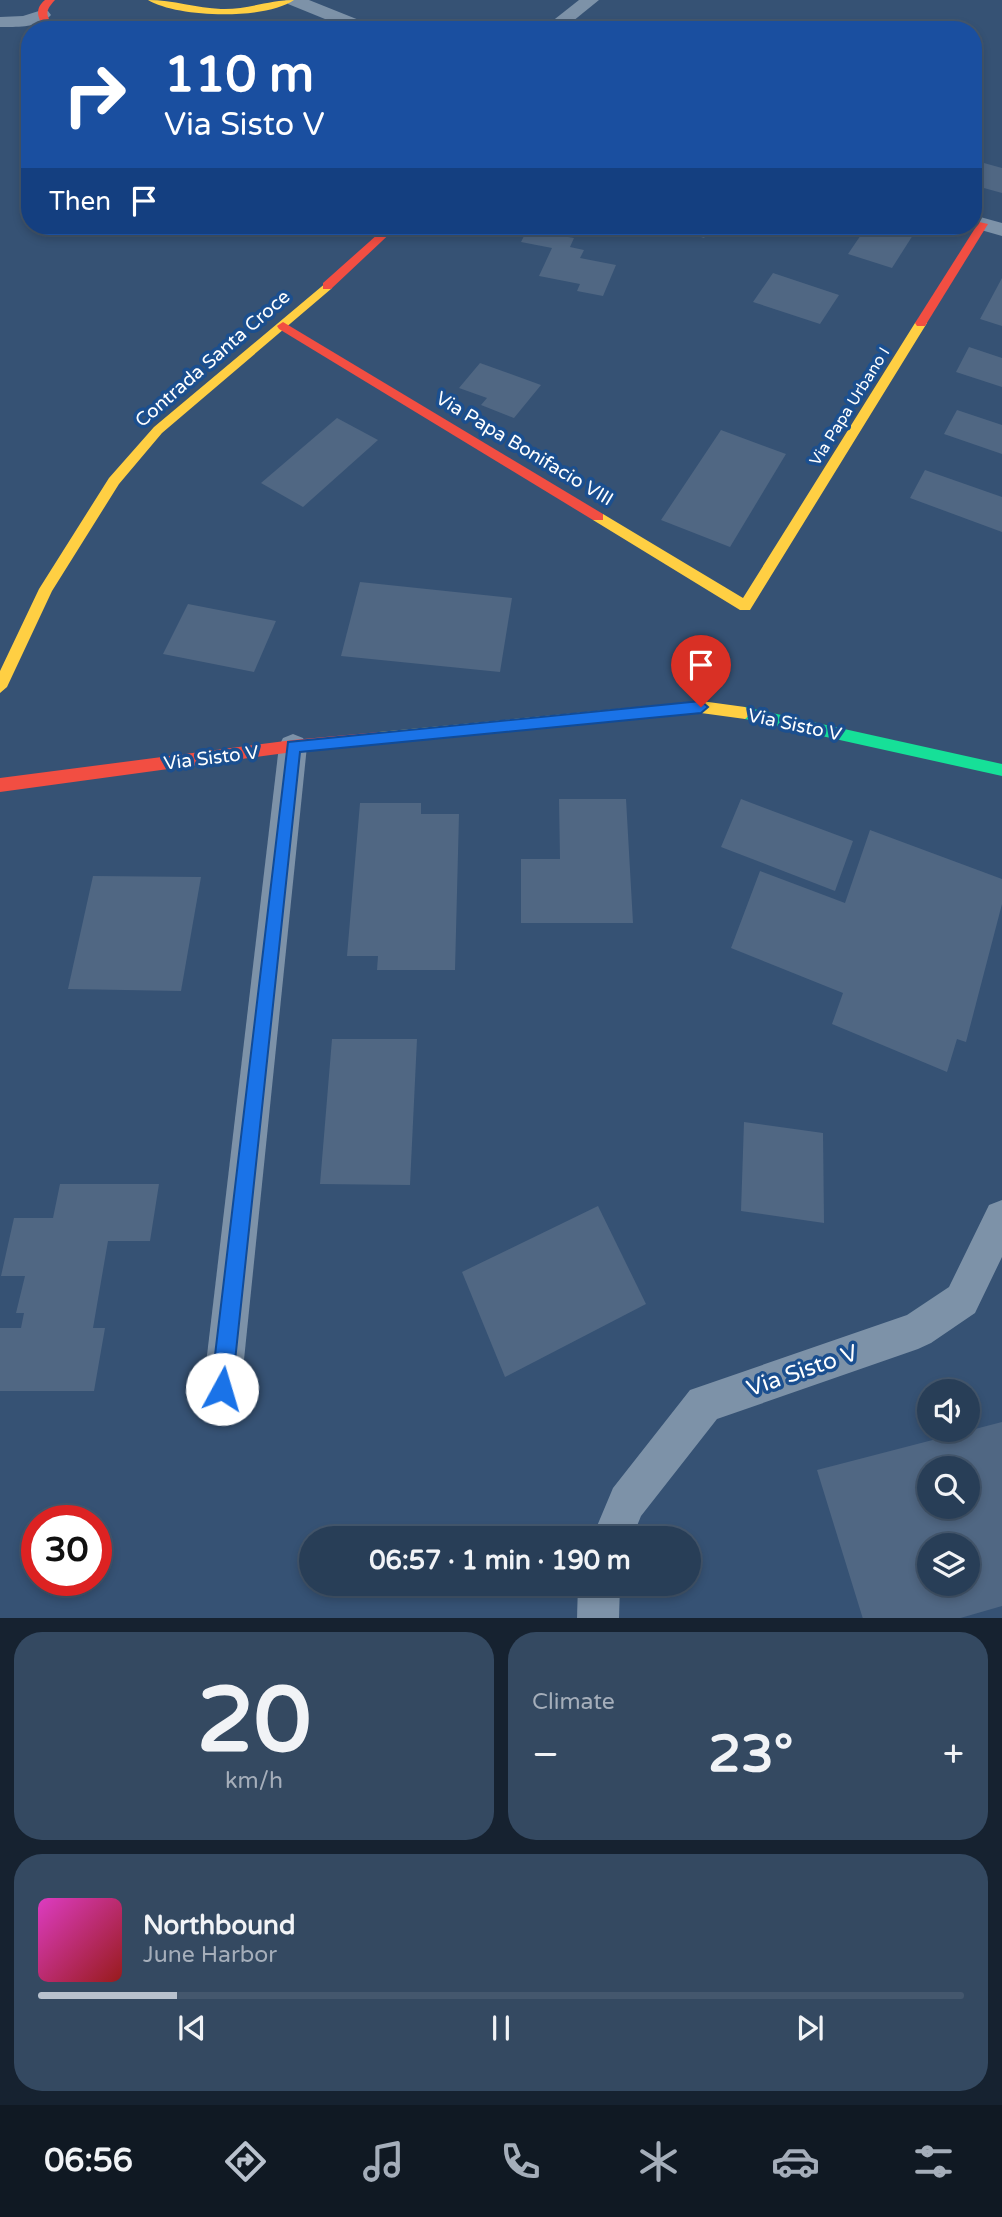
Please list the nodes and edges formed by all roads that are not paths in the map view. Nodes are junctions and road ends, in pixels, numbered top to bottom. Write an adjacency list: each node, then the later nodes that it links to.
1 (153, 0): 2 (street)
2 (289, 0)
3 (294, 0): 8 (street)
4 (590, 0): 9 (street)
5 (47, 15): 7 (street)
6 (21, 21): 10 (street)
7 (25, 21)
8 (346, 21)
9 (562, 21)
10 (0, 22)
11 (383, 235): 13 (street, Contrada Santa Croce)
12 (980, 235): 14 (street, Via Papa Urbano I)
13 (283, 326): 14 (street, Via Papa Bonifacio VIII); 15 (street, Contrada Santa Croce)
14 (746, 606)
15 (0, 687)
16 (293, 746): 17 (street, Via Sisto V); 18 (street, Via Sisto V); 20 (street)
17 (1002, 770)
18 (0, 785)
19 (1002, 1218): 21 (street, Via Sisto V)
20 (222, 1389)
21 (617, 1526)
22 (599, 1596): 23 (street)
23 (598, 1618)

